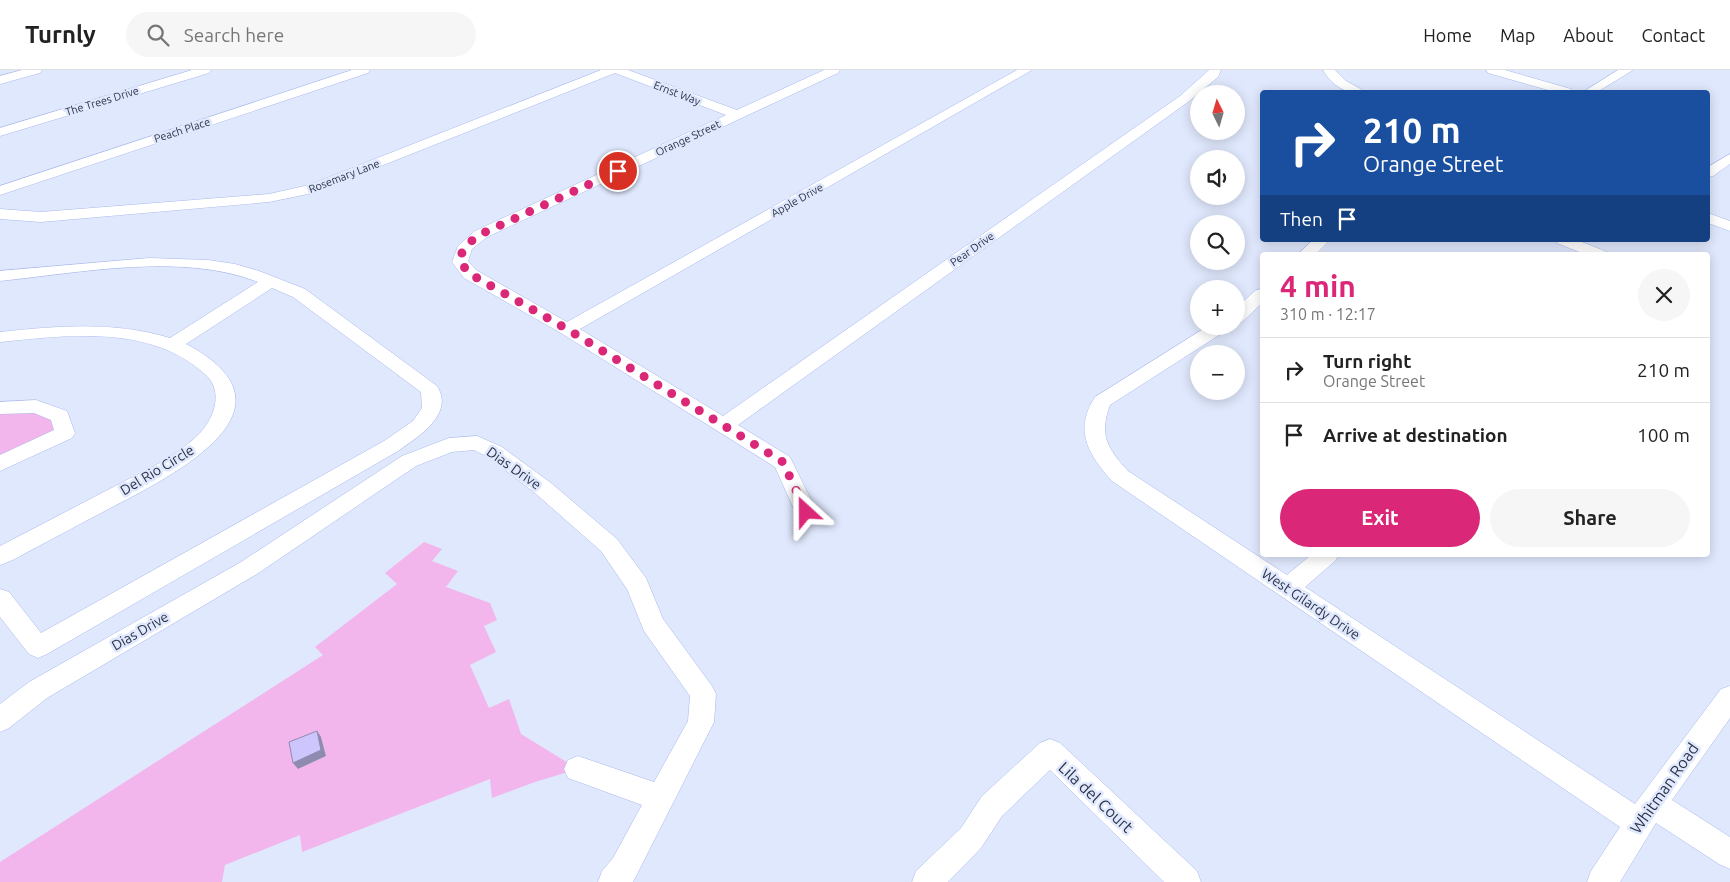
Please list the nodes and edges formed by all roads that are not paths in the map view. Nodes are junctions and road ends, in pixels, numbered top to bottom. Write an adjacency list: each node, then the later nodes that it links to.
1 (36, 70): 12 (street)
2 (205, 70): 17 (street, The Trees Drive)
3 (364, 70): 20 (street, Peach Place)
4 (612, 70): 21 (street, Rosemary Lane)
5 (617, 70): 16 (street, Ernst Way)
6 (834, 70): 16 (street, Orange Street)
7 (1026, 70): 32 (street, Apple Drive)
8 (1215, 70): 37 (street, Pear Drive)
9 (1329, 70): 13 (street)
10 (1492, 70): 14 (street)
11 (1627, 70): 15 (street)
12 (0, 80)
13 (1355, 90)
14 (1560, 90)
15 (1592, 90)
16 (737, 115): 32 (street, Orange Street)
17 (0, 132)
18 (1730, 158): 19 (street)
19 (1710, 172)
20 (0, 191)
21 (0, 214)
22 (1710, 219): 23 (street)
23 (1730, 226)
24 (1320, 242): 26 (street)
25 (1568, 242): 27 (street)
26 (1308, 252)
27 (1593, 252)
28 (0, 276): 29 (street)
29 (271, 281): 35 (street); 43 (street)
30 (1260, 296): 31 (street)
31 (1245, 310)
32 (567, 329): 37 (street, Orange Street)
33 (1206, 335): 42 (street, West Gilardy Drive)
34 (0, 337): 35 (street, Del Rio Circle)
35 (173, 344): 40 (street, Del Rio Circle)
36 (0, 408): 38 (street)
37 (726, 424): 39 (street, Orange Street)
38 (0, 464)
39 (806, 512)
40 (0, 556)
41 (1325, 557): 42 (street)
42 (1288, 588): 48 (street, West Gilardy Drive)
43 (0, 599)
44 (1730, 697): 48 (street, Whitman Road)
45 (0, 720): 47 (street, Dias Drive)
46 (578, 769): 47 (street)
47 (661, 798): 50 (street, Dias Drive)
48 (1646, 814): 49 (street, West Gilardy Drive); 53 (street, Whitman Road)
49 (1730, 854)
50 (613, 882)
51 (926, 882): 52 (street, Lila del Court)
52 (1186, 882)
53 (1602, 882)

